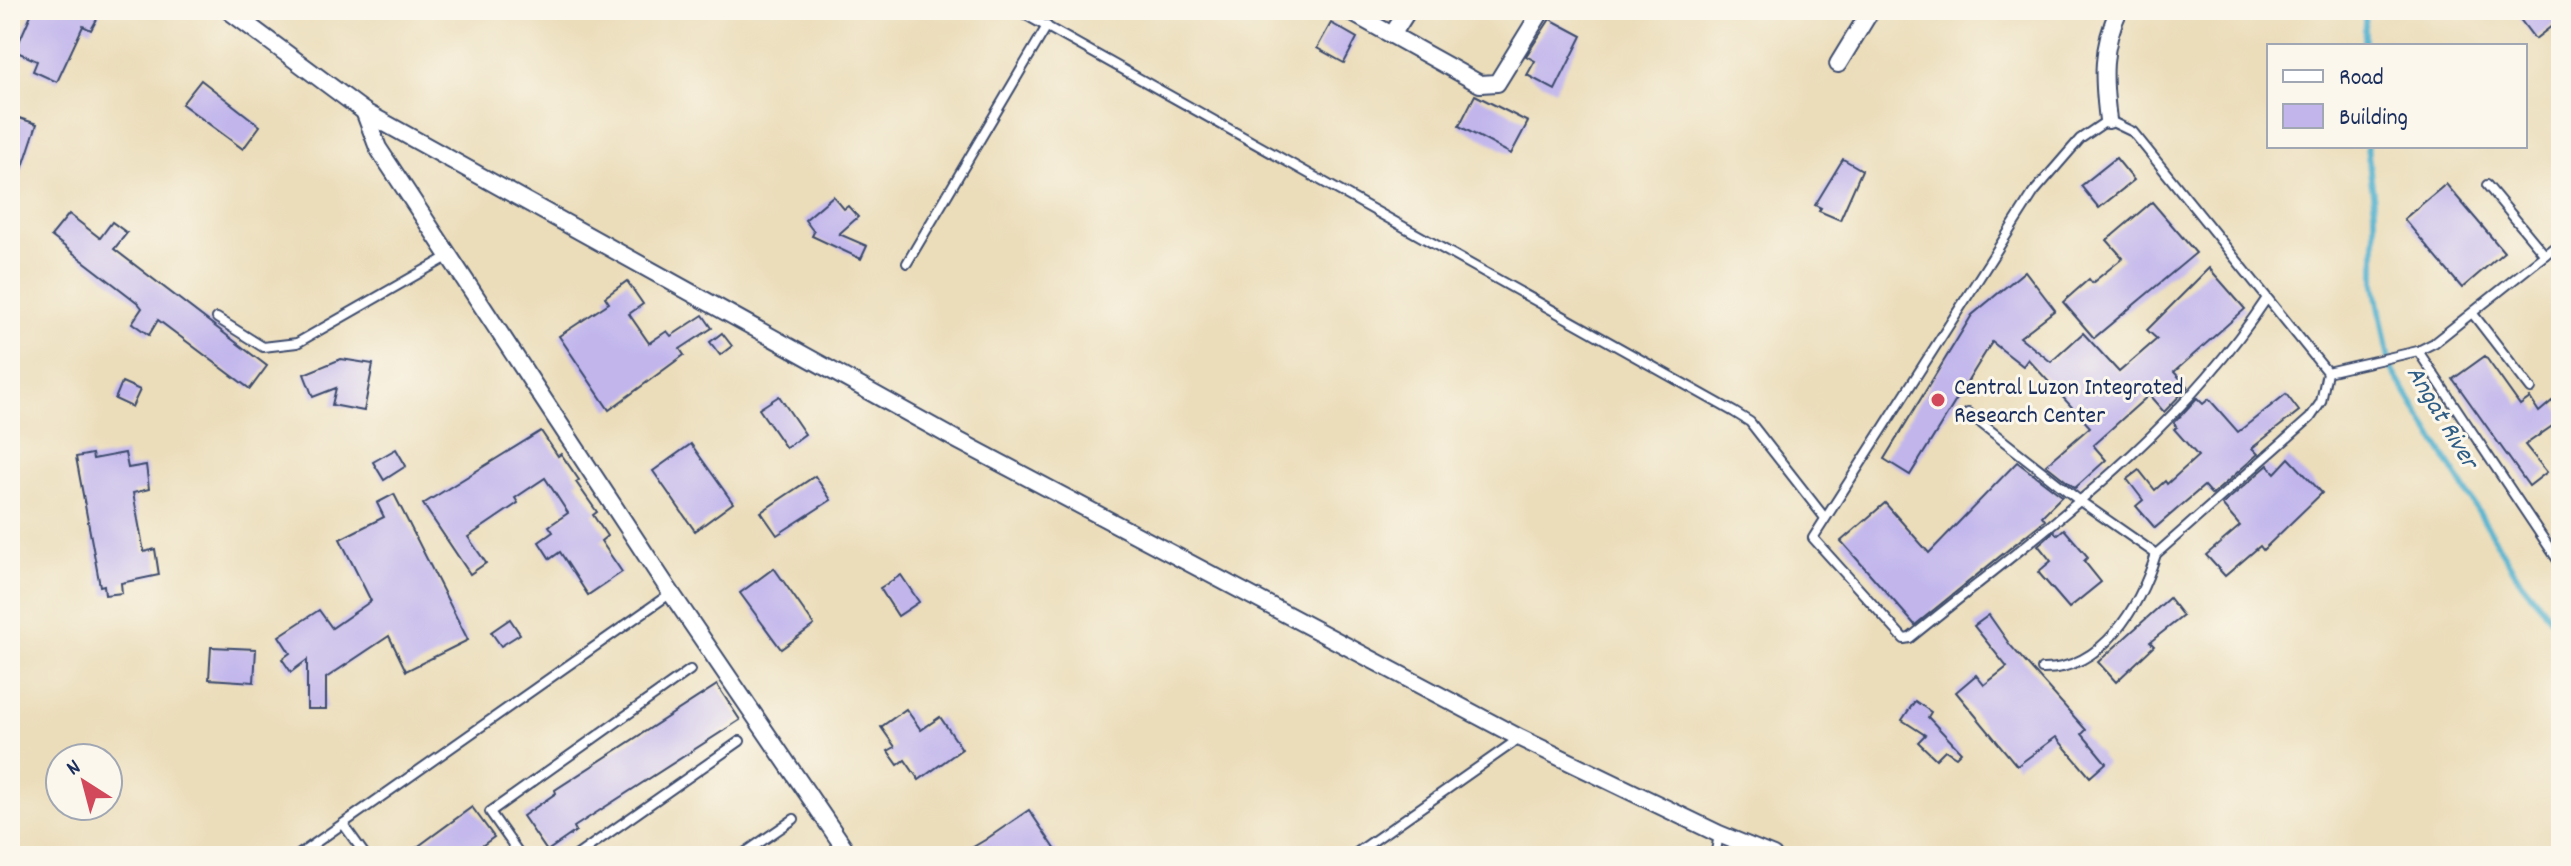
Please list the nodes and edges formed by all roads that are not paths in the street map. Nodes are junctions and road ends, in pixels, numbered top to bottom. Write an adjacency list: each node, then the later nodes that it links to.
1 (228, 10): 11 (street)
2 (1017, 10): 8 (lane)
3 (1347, 10): 9 (street)
4 (1408, 10): 9 (street)
5 (1542, 10): 9 (street)
6 (1871, 10): 10 (street)
7 (2119, 10): 12 (street)
8 (1047, 26): 17 (lane); 26 (lane)
9 (1392, 35)
10 (1838, 64)
11 (364, 111): 15 (street); 32 (street)
12 (2108, 120): 18 (lane); 26 (lane)
13 (2487, 185): 16 (lane)
14 (2561, 242): 16 (lane)
15 (451, 255): 20 (lane); 29 (street)
16 (2545, 255): 19 (lane)
17 (907, 263)
18 (2267, 298): 22 (lane); 25 (lane)
19 (2473, 314): 21 (lane); 23 (lane)
20 (217, 318)
21 (2418, 351): 22 (lane); 28 (lane)
22 (2327, 372): 27 (lane)
23 (2531, 389)
24 (1968, 413): 25 (lane)
25 (2080, 501): 26 (lane); 27 (lane)
26 (1825, 518)
27 (2156, 554): 30 (lane)
28 (2561, 565)
29 (671, 593): 35 (lane); 42 (street)
30 (2042, 669)
31 (690, 670): 39 (lane)
32 (1520, 738): 36 (street); 43 (lane)
33 (740, 741): 40 (lane)
34 (794, 819): 41 (lane)
35 (343, 824): 37 (lane); 38 (lane)
36 (1719, 834): 44 (lane); 45 (street)
37 (297, 856)
38 (366, 856)
39 (521, 856)
40 (576, 856)
41 (740, 856)
42 (850, 856)
43 (1352, 856)
44 (1715, 856)
45 (1773, 856)

